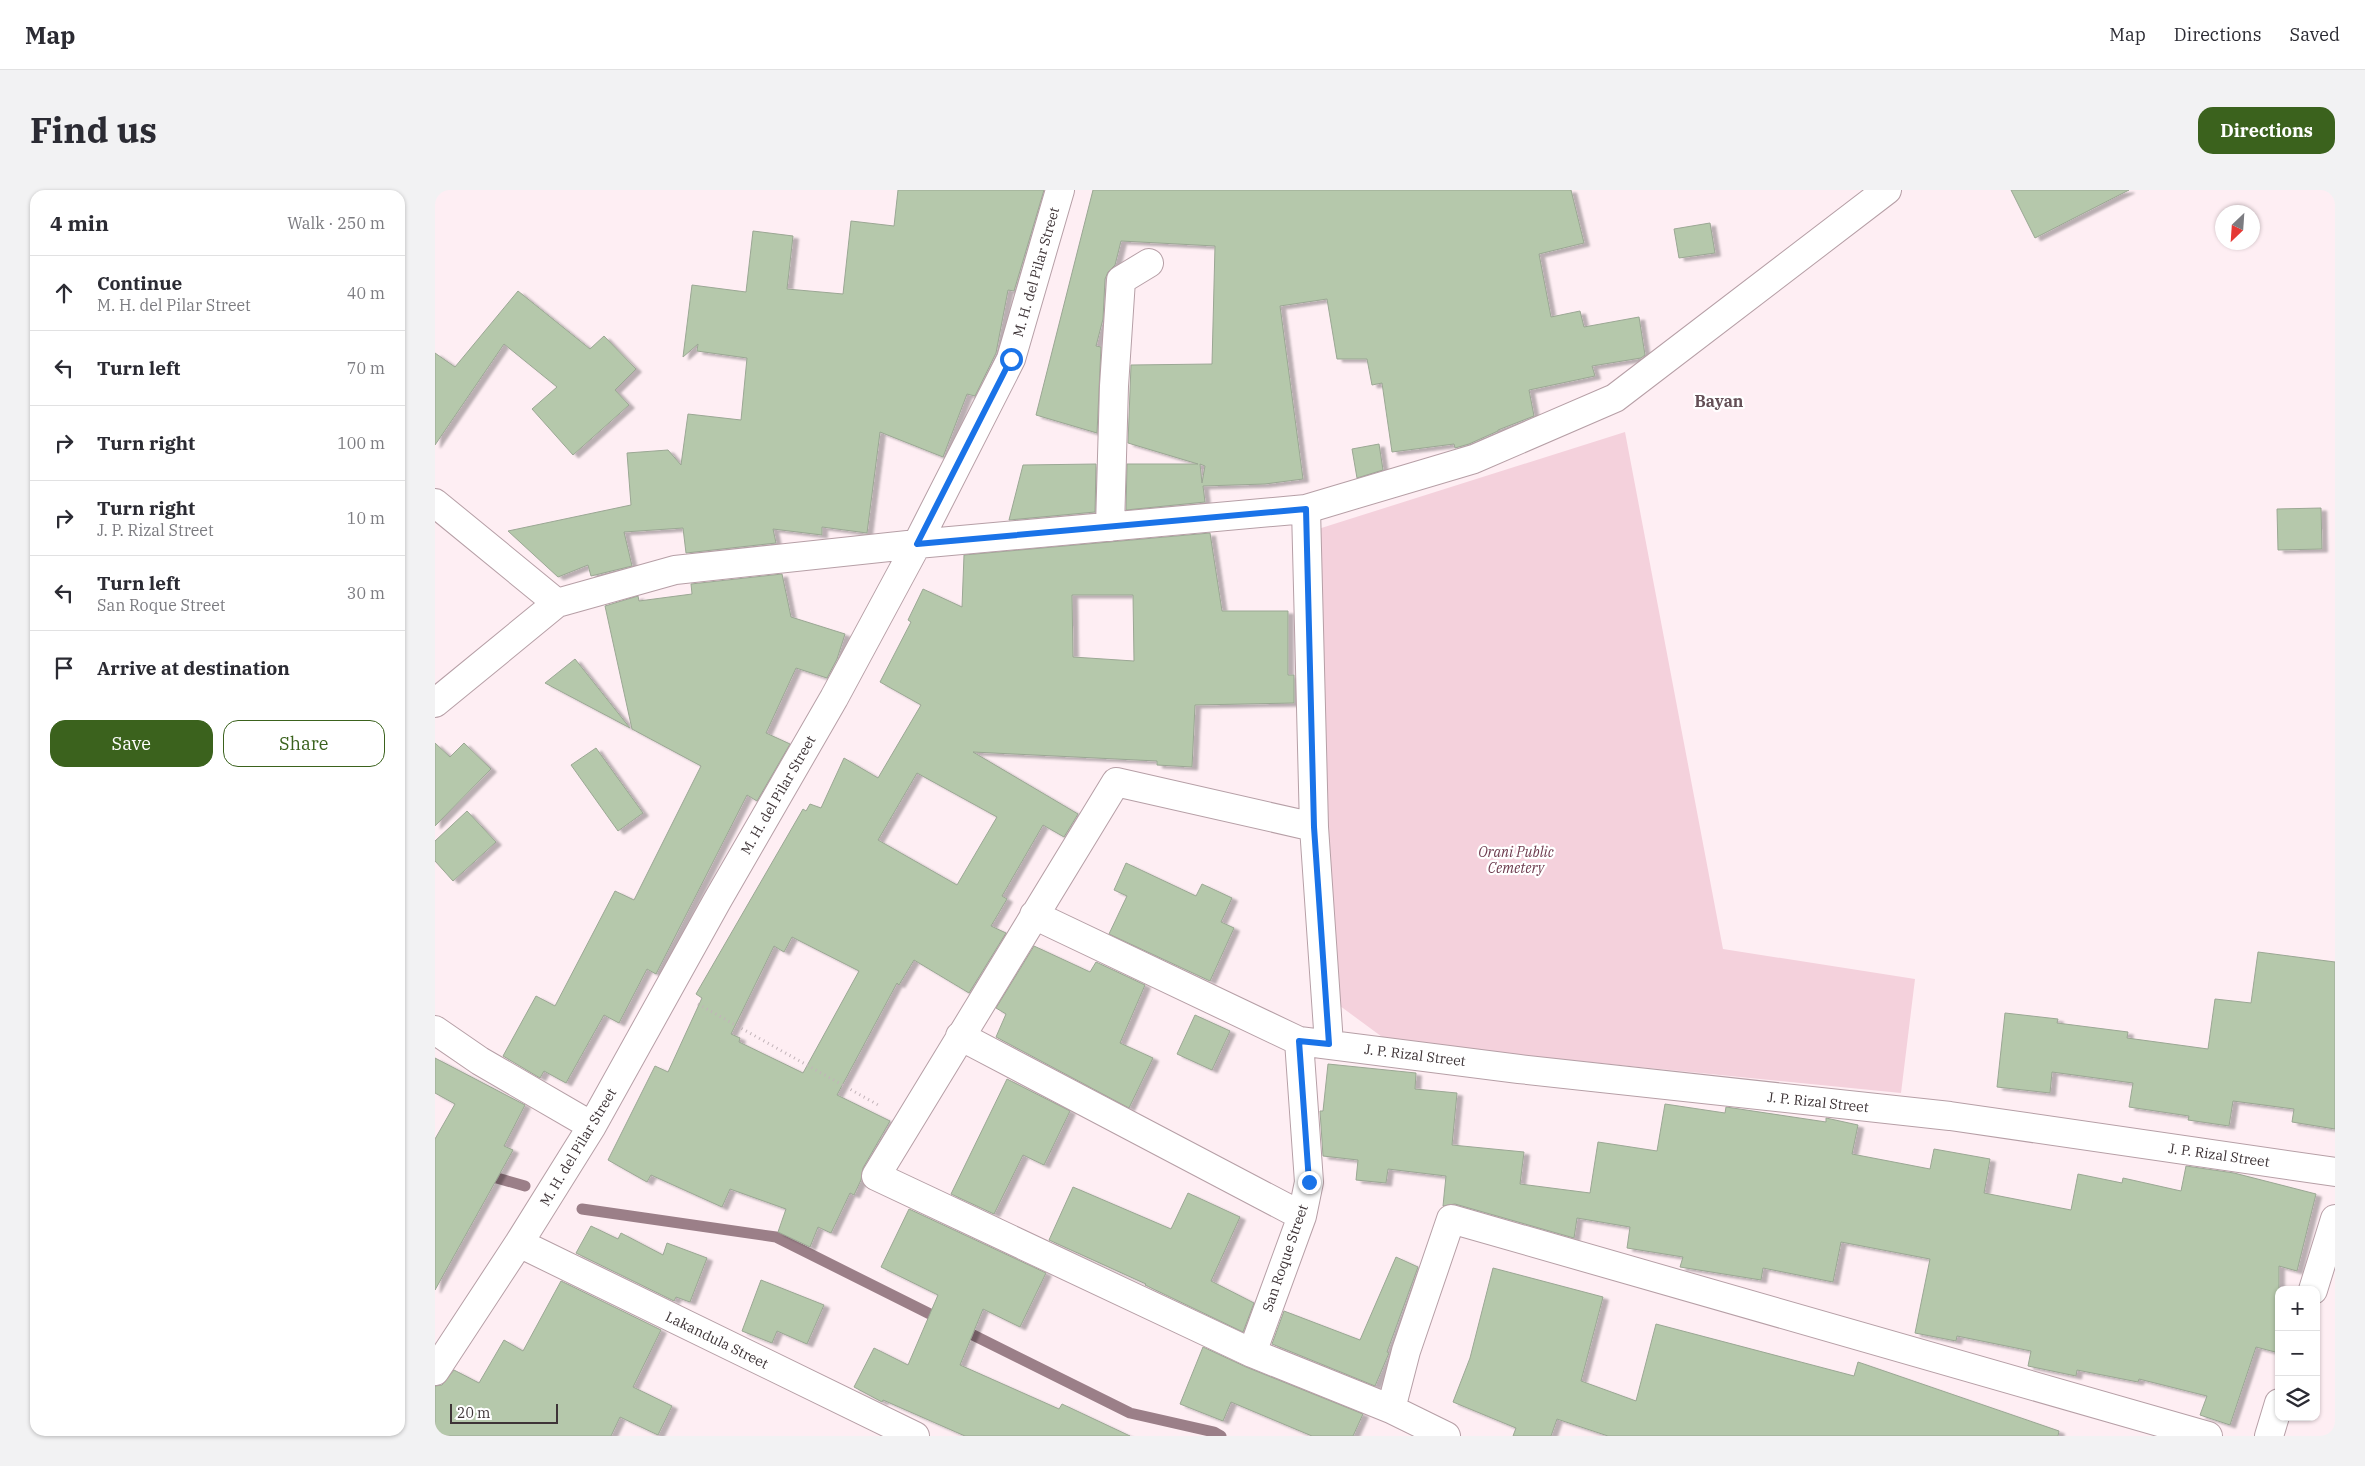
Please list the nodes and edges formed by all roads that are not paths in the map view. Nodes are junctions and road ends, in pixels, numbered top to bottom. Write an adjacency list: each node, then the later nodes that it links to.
1 (1061, 190): 7 (street, M. H. del Pilar Street)
2 (1887, 190): 5 (street)
3 (1149, 263): 6 (street)
4 (435, 503): 8 (street)
5 (1306, 509): 6 (street); 10 (street)
6 (1110, 528): 7 (street)
7 (917, 544): 8 (street); 16 (street, M. H. del Pilar Street)
8 (557, 603): 9 (street)
9 (435, 703)
10 (1314, 827): 11 (street); 15 (street)
11 (1034, 915): 13 (street); 14 (street, J. P. Rizal Street)
12 (435, 1030): 16 (street)
13 (960, 1036): 18 (street); 22 (street)
14 (1299, 1041): 15 (street, J. P. Rizal Street); 18 (street, San Roque Street)
15 (1329, 1044): 17 (street, J. P. Rizal Street)
16 (592, 1126): 20 (street, M. H. del Pilar Street)
17 (2335, 1172)
18 (1302, 1216): 22 (street, San Roque Street)
19 (2335, 1219): 21 (street)
20 (519, 1243): 23 (street, M. H. del Pilar Street); 26 (street, Lakandula Street)
21 (2314, 1286)
22 (1252, 1352): 24 (street)
23 (435, 1371)
24 (1391, 1409): 27 (street); 28 (street)
25 (2275, 1416): 29 (street)
26 (915, 1436)
27 (1446, 1436)
28 (2208, 1436)
29 (2269, 1436)

